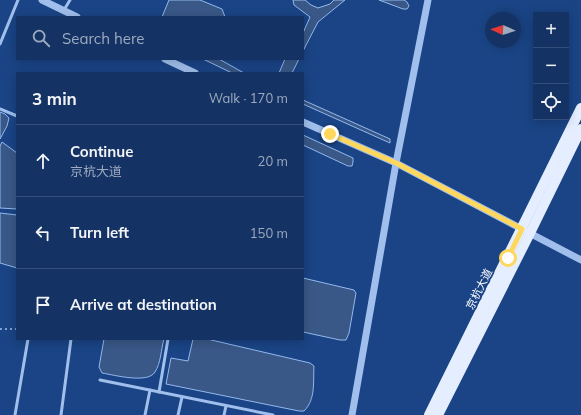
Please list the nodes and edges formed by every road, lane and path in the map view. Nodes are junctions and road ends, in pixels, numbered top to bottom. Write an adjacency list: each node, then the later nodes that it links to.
1 (18, 0): 7 (lane)
2 (42, 0): 5 (street)
3 (70, 0): 5 (lane)
4 (428, 0): 15 (street)
5 (64, 10): 6 (street)
6 (75, 16)
7 (0, 44)
8 (167, 60): 9 (street)
9 (192, 72)
10 (581, 108): 16 (main road, 京杭大道)
11 (0, 109): 12 (lane)
12 (16, 116)
13 (304, 122): 15 (street)
14 (581, 129): 16 (main road, 京杭大道)
15 (396, 163): 16 (street); 35 (street)
16 (526, 231): 17 (street); 36 (main road, 京杭大道); 37 (main road, 京杭大道)
17 (581, 260)
18 (0, 329): 19 (path)
19 (16, 329)
20 (28, 340): 29 (lane)
21 (71, 340): 30 (lane)
22 (168, 340): 25 (lane)
23 (100, 380): 24 (lane)
24 (150, 390): 25 (lane); 31 (lane)
25 (159, 392): 26 (lane)
26 (182, 397): 27 (lane); 32 (lane)
27 (226, 406): 28 (lane); 33 (lane)
28 (265, 414): 34 (lane)
29 (15, 415)
30 (61, 415)
31 (145, 415)
32 (178, 415)
33 (224, 415)
34 (274, 415)
35 (352, 415)
36 (429, 415)
37 (438, 415)

